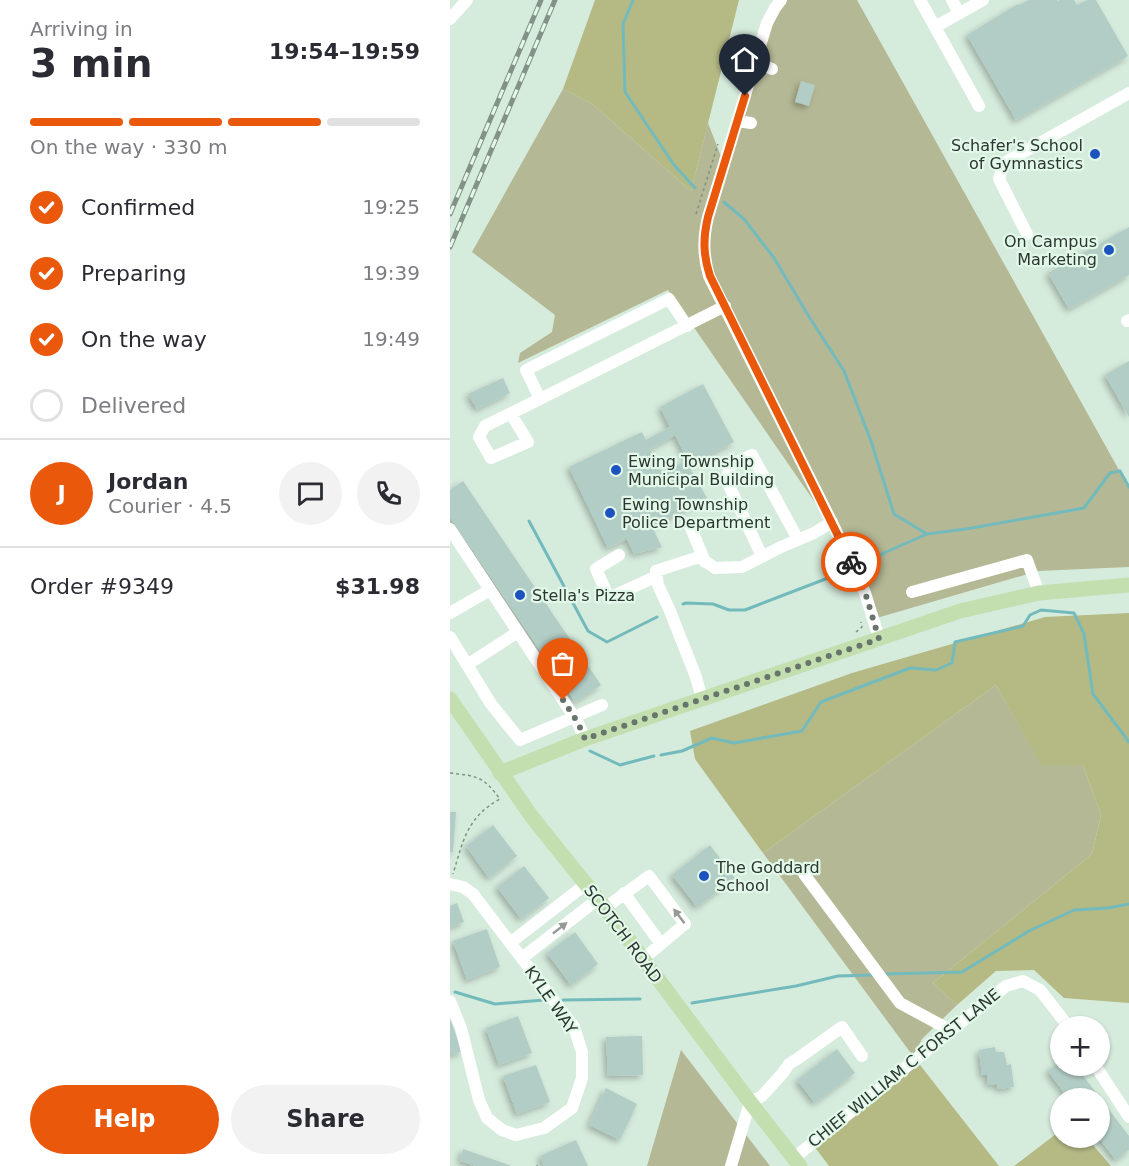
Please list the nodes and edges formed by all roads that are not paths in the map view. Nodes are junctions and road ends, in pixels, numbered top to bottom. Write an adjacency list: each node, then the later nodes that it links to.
1 (467, 0): 7 (street)
2 (781, 0): 9 (street)
3 (920, 0): 8 (street)
4 (952, 0): 6 (street)
5 (983, 0): 6 (street)
6 (959, 13): 8 (street)
7 (450, 19)
8 (935, 27): 12 (street)
9 (755, 62): 10 (street); 13 (street)
10 (772, 69)
11 (1129, 93): 15 (street)
12 (979, 106)
13 (737, 121): 14 (street); 16 (street)
14 (751, 123)
15 (1027, 234)
16 (725, 306): 17 (street); 20 (street)
17 (687, 326): 18 (street); 18 (street)
18 (540, 399): 19 (street)
19 (511, 414)
20 (832, 522): 23 (street); 35 (street)
21 (689, 523): 26 (street)
22 (450, 529): 29 (street)
23 (796, 540): 25 (street); 25 (street)
24 (619, 555): 27 (street)
25 (763, 556): 26 (street)
26 (705, 562): 27 (street)
27 (657, 576): 38 (street)
28 (1129, 585): 31 (main road)
29 (490, 590): 32 (street); 33 (street)
30 (912, 592): 31 (street)
31 (1039, 593): 35 (main road)
32 (450, 613)
33 (518, 632): 36 (street); 41 (street)
34 (450, 637): 36 (street)
35 (879, 639): 38 (main road)
36 (465, 661): 37 (street); 41 (street)
37 (450, 663)
38 (702, 699): 42 (main road)
39 (450, 700): 43 (main road, SCOTCH ROAD)
40 (602, 705): 41 (street)
41 (574, 717): 42 (street)
42 (585, 739): 43 (main road)
43 (500, 773): 46 (main road, SCOTCH ROAD)
44 (804, 874): 55 (street)
45 (450, 884): 49 (street, KYLE WAY)
46 (586, 884): 48 (main road, SCOTCH ROAD); 49 (street)
47 (624, 893): 48 (street, KYLE WAY); 50 (street); 50 (street, KYLE WAY, one-way to 47)
48 (601, 904): 51 (street, KYLE WAY, one-way to 48); 52 (main road, SCOTCH ROAD)
49 (510, 943): 51 (street, KYLE WAY)
50 (661, 944): 52 (street)
51 (522, 958): 53 (street, KYLE WAY)
52 (643, 959): 58 (main road, SCOTCH ROAD)
53 (450, 1000)
54 (1060, 1016): 55 (street, CHIEF WILLIAM C FORST LANE)
55 (950, 1030): 60 (street, CHIEF WILLIAM C FORST LANE)
56 (862, 1056): 58 (street)
57 (1102, 1076): 59 (street)
58 (750, 1102): 60 (main road, SCOTCH ROAD); 61 (street)
59 (1129, 1117)
60 (797, 1162)
61 (731, 1166)

